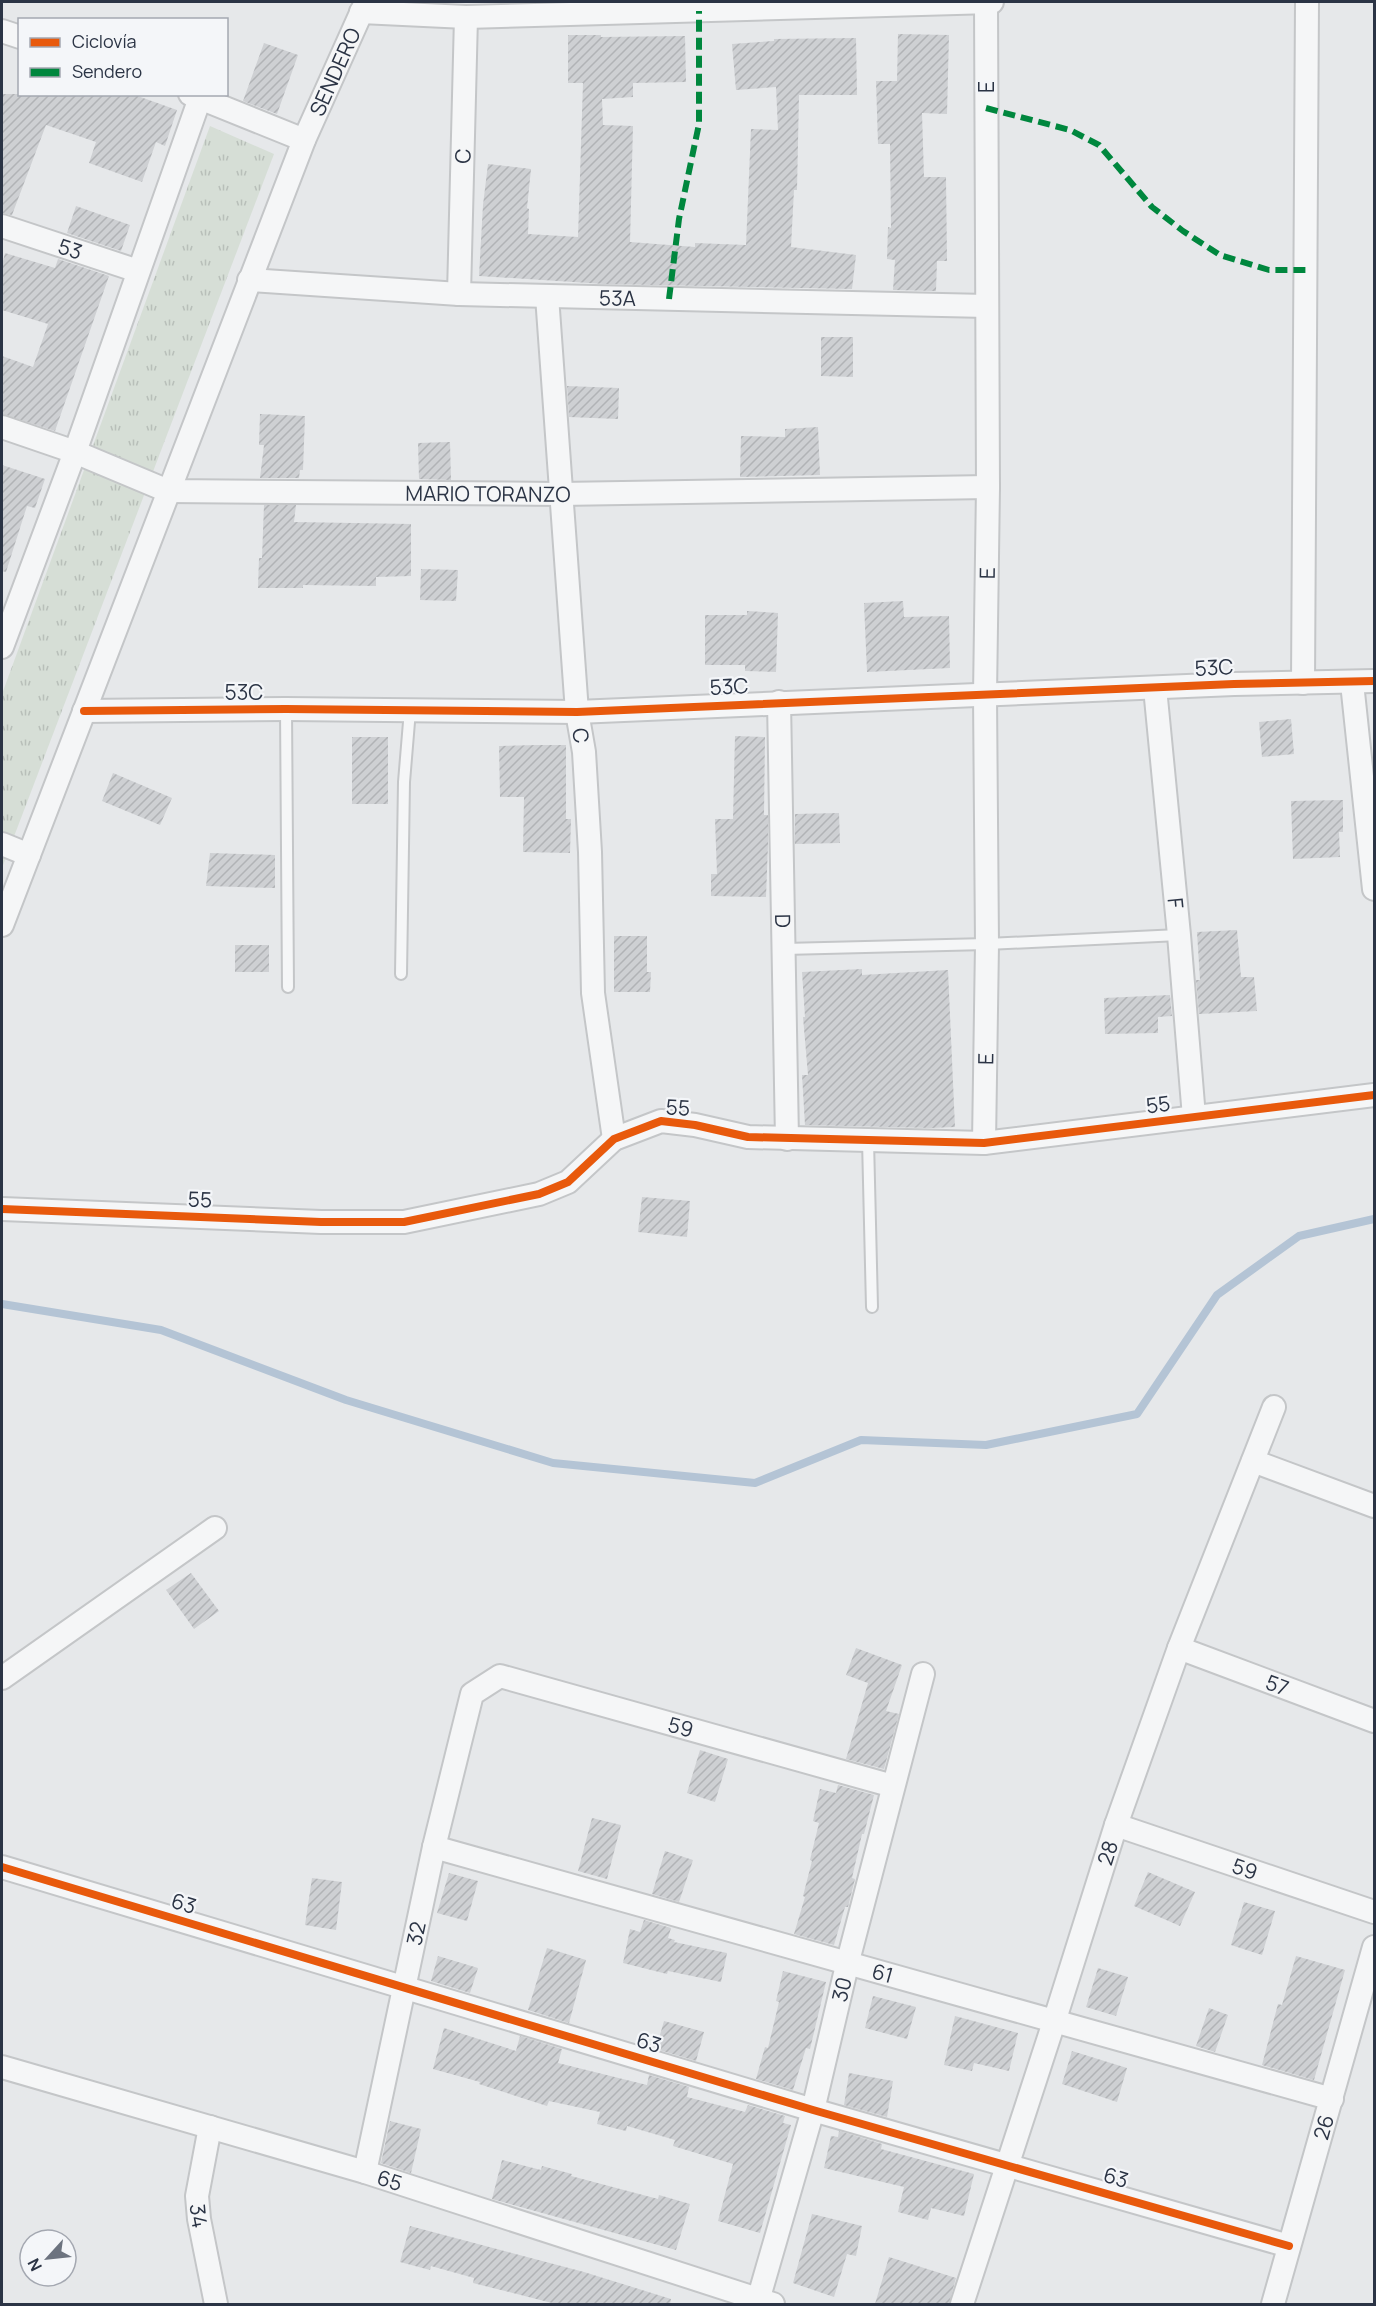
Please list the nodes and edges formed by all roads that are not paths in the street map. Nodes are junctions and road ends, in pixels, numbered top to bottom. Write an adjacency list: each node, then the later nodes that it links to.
1 (989, 2): 4 (street); 14 (street, E)
2 (1307, 2): 22 (street)
3 (364, 7): 4 (street); 8 (street, SENDERO)
4 (466, 17): 12 (street, C)
5 (2, 31): 6 (street)
6 (18, 36)
7 (195, 96): 8 (street); 10 (street)
8 (304, 140): 11 (street, SENDERO)
9 (2, 226): 10 (street, 53)
10 (138, 271): 16 (street)
11 (249, 280): 12 (street, 53A); 18 (street, SENDERO)
12 (459, 294): 13 (street, 53A)
13 (547, 296): 14 (street, 53A); 19 (street, C)
14 (987, 306): 17 (street, E)
15 (2, 427): 16 (street, MARIO TORANZO)
16 (75, 452): 18 (street, MARIO TORANZO); 20 (street)
17 (988, 487): 19 (street, MARIO TORANZO); 24 (street, E)
18 (168, 491): 19 (street, MARIO TORANZO); 28 (street, SENDERO)
19 (560, 494): 29 (street, C)
20 (2, 642)
21 (1363, 682): 22 (street, 53C); 32 (street)
22 (1303, 683): 23 (street, 53C)
23 (1155, 688): 24 (street, 53C); 34 (street, F)
24 (985, 695): 25 (street, 53C); 35 (street, E)
25 (779, 702): 29 (street, 53C); 36 (street, D)
26 (286, 709): 27 (street, 53C); 28 (street, 53C); 38 (lane)
27 (410, 710): 29 (street, 53C); 37 (lane)
28 (84, 711): 31 (street, SENDERO)
29 (577, 712): 41 (street, C)
30 (2, 844): 31 (street)
31 (30, 855): 33 (street, SENDERO)
32 (1374, 889)
33 (2, 926)
34 (1179, 934): 35 (lane); 40 (street, F)
35 (987, 944): 36 (lane); 44 (street, E)
36 (784, 949): 42 (street, D)
37 (401, 974)
38 (288, 987)
39 (1374, 1095): 40 (street, 55)
40 (1194, 1117): 44 (street, 55)
41 (614, 1139): 42 (street, 55); 45 (street, 55)
42 (787, 1139): 43 (street, 55)
43 (868, 1140): 44 (street, 55); 46 (lane)
44 (984, 1143)
45 (2, 1209)
46 (872, 1307)
47 (1274, 1407): 48 (street, 28)
48 (1253, 1461): 49 (street); 51 (street, 28)
49 (1374, 1506)
50 (215, 1528): 53 (street)
51 (1179, 1648): 55 (street, 57); 57 (street, 28)
52 (923, 1674): 56 (street, 30)
53 (2, 1678)
54 (472, 1694): 56 (street, 59); 58 (street, 32)
55 (1374, 1721)
56 (894, 1786): 62 (street, 30)
57 (1116, 1825): 60 (street, 59); 64 (street, 28)
58 (434, 1847): 62 (street, 61); 63 (street, 32)
59 (2, 1867): 63 (street, 63)
60 (1374, 1912)
61 (1374, 1947): 66 (street, 26)
62 (848, 1961): 64 (street, 61); 67 (street, 30)
63 (402, 1988): 67 (street, 63); 70 (street, 32)
64 (1055, 2019): 66 (street, 61); 69 (street, 28)
65 (2, 2067): 68 (street, 65)
66 (1332, 2098): 71 (street, 26)
67 (813, 2110): 69 (street, 63); 72 (street, 30)
68 (210, 2127): 70 (street, 65); 73 (street, 34)
69 (1008, 2164): 71 (street, 63); 74 (street, 28)
70 (365, 2172): 72 (street, 65)
71 (1289, 2246): 75 (street, 26)
72 (763, 2303)
73 (216, 2304)
74 (962, 2304)
75 (1273, 2304)

